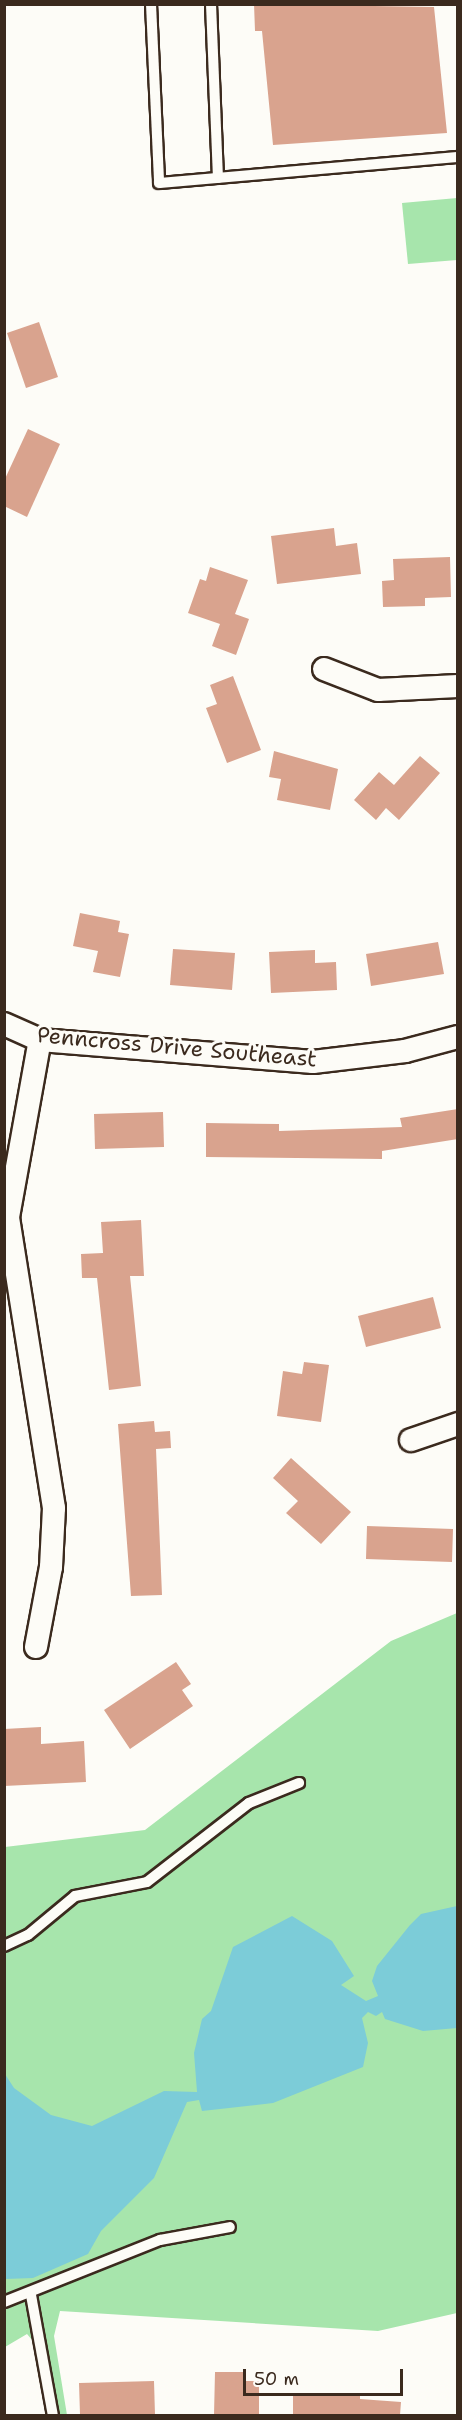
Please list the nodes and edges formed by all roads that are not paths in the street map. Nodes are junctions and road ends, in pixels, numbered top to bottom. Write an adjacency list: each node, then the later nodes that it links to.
1 (152, 4): 4 (lane)
2 (211, 4): 4 (lane)
3 (458, 157): 4 (lane)
4 (218, 178)
5 (324, 669): 6 (street)
6 (458, 686)
7 (4, 1024): 9 (street, Penncross Drive Southeast)
8 (458, 1037): 9 (street, Penncross Drive Southeast)
9 (40, 1040): 12 (street)
10 (458, 1424): 11 (street)
11 (411, 1440)
12 (36, 1647)
13 (299, 1783): 14 (lane)
14 (4, 1946)
15 (230, 2227): 16 (lane)
16 (31, 2295): 17 (lane); 18 (lane)
17 (4, 2302)
18 (53, 2415)

